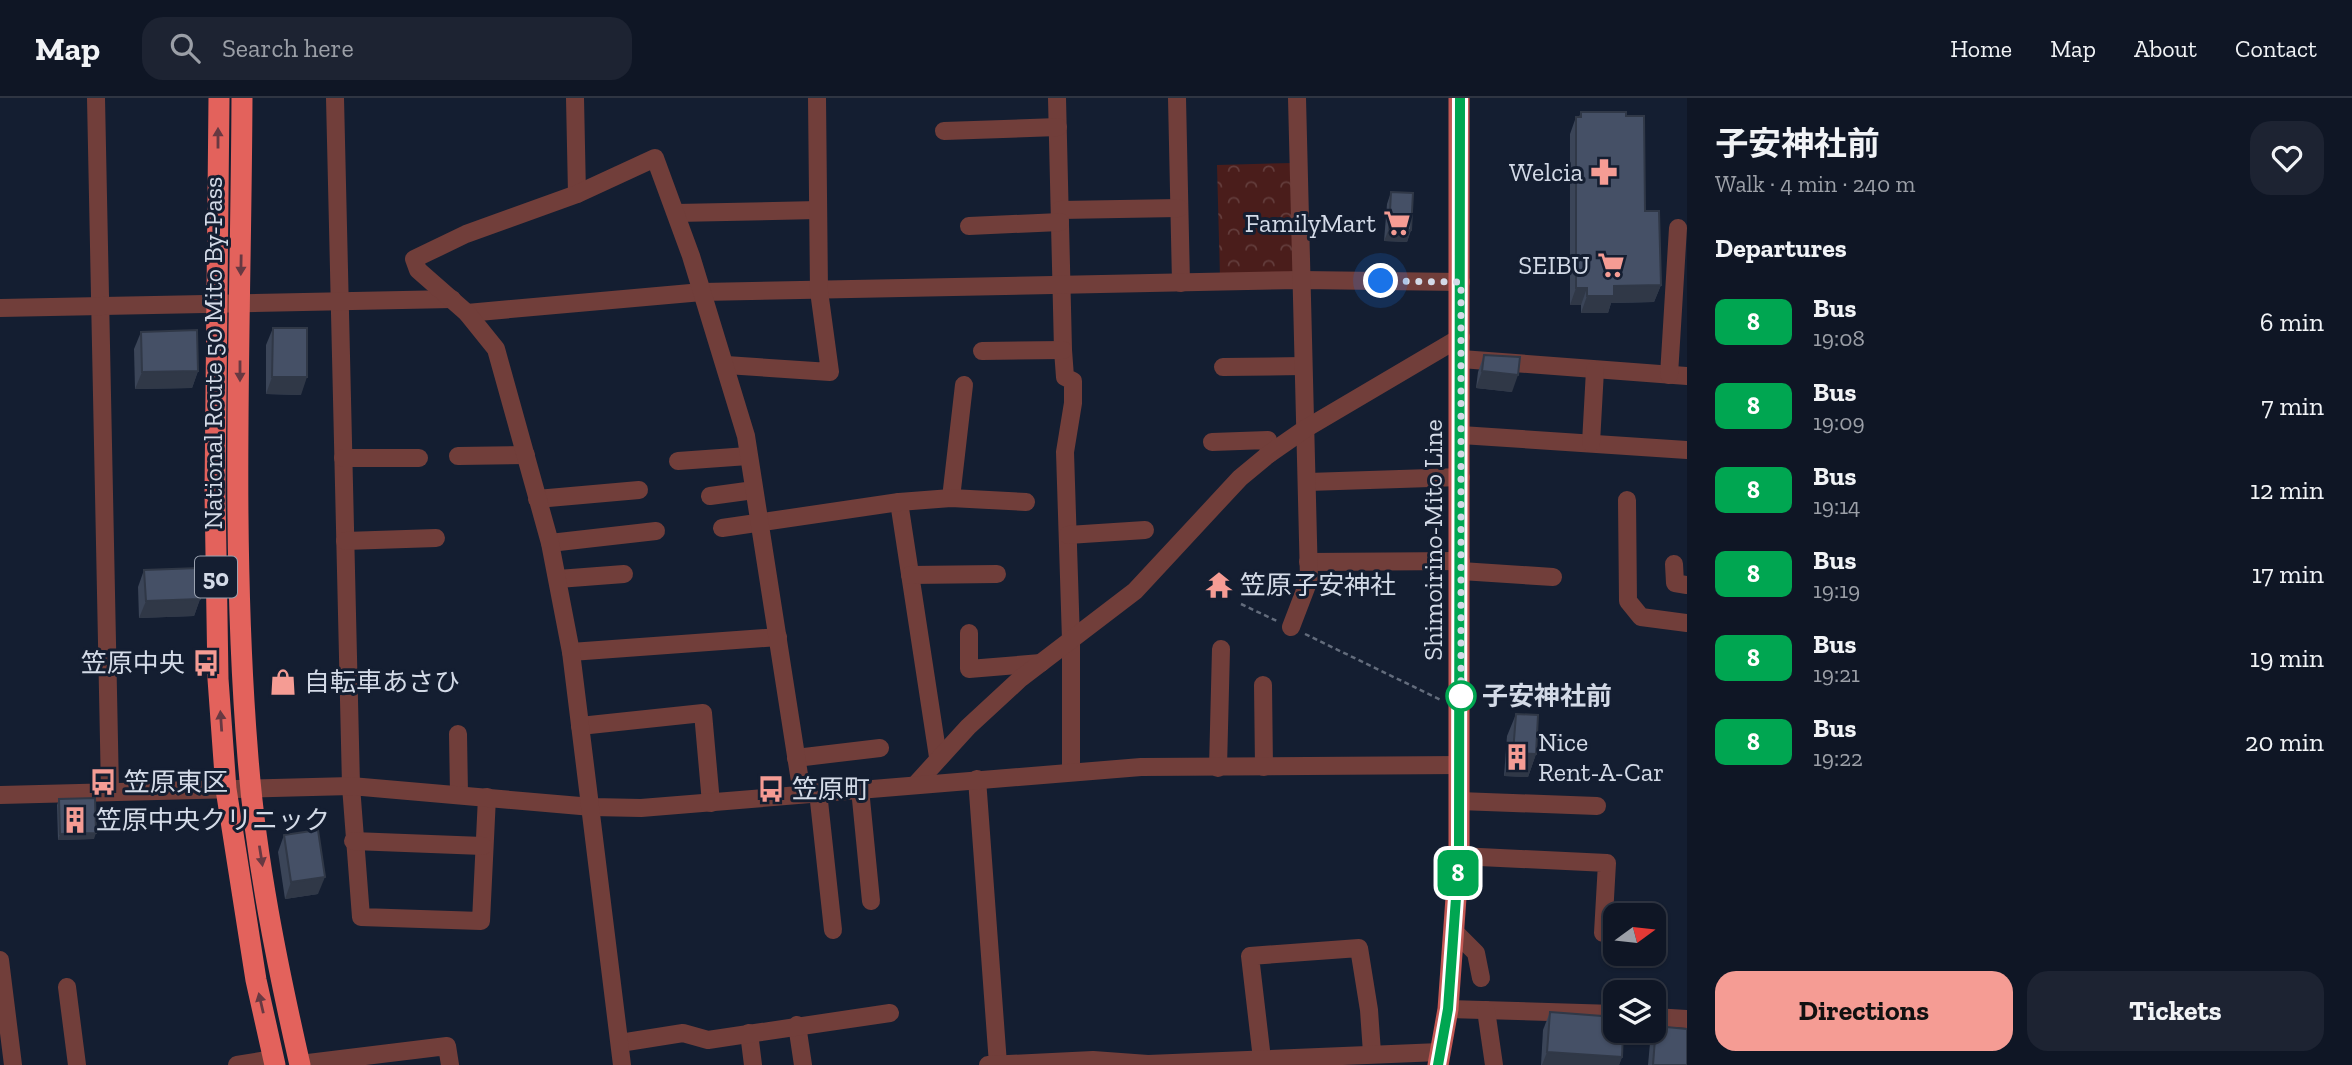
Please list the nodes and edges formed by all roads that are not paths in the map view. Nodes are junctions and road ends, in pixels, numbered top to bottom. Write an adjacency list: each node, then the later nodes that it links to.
1 (96, 98): 31 (street)
2 (219, 98): 30 (highway, National Route 50 Mito By-Pass / 50, one-way to 2)
3 (242, 98): 29 (highway, National Route 50 Mito By-Pass / 50, one-way to 29)
4 (335, 98): 28 (street)
5 (575, 98): 13 (street)
6 (817, 98): 15 (street)
7 (1057, 98): 11 (street)
8 (1177, 98): 14 (street)
9 (1297, 98): 21 (street)
10 (1460, 98): 22 (main road, Shimoirino-Mito Line)
11 (1058, 127): 12 (street); 17 (street)
12 (944, 131)
13 (577, 194): 16 (street); 27 (street)
14 (1179, 208): 17 (street); 23 (street)
15 (818, 210): 16 (street); 25 (street)
16 (676, 213): 26 (street)
17 (1060, 216): 18 (street); 24 (street)
18 (969, 226)
19 (1678, 228): 20 (street)
20 (1682, 278): 41 (street)
21 (1301, 280): 22 (street); 23 (street); 38 (street)
22 (1461, 282): 34 (main road, Shimoirino-Mito Line)
23 (1181, 283): 24 (street)
24 (1061, 286): 25 (street); 35 (street)
25 (819, 291): 26 (street); 37 (street)
26 (702, 292): 33 (street); 37 (street)
27 (452, 299): 28 (street); 33 (street)
28 (339, 300): 29 (street); 52 (street)
29 (240, 303): 30 (street); 103 (highway, National Route 50 Mito By-Pass / 50, one-way to 103)
30 (217, 304): 31 (street); 104 (highway, National Route 50 Mito By-Pass / 50, one-way to 30)
31 (100, 306): 32 (street); 106 (street)
32 (0, 308)
33 (467, 313): 49 (street)
34 (1461, 348): 40 (street); 43 (street); 44 (main road, Shimoirino-Mito Line)
35 (1063, 350): 36 (street); 69 (street)
36 (982, 351)
37 (726, 365): 51 (street)
38 (1303, 366): 39 (street); 43 (street)
39 (1223, 367)
40 (1595, 370): 41 (street); 46 (street)
41 (1678, 375)
42 (964, 385): 60 (street)
43 (1305, 429): 48 (street); 56 (street)
44 (1461, 435): 46 (street); 55 (main road, Shimoirino-Mito Line)
45 (1212, 442): 48 (street)
46 (1591, 443): 47 (street)
47 (1687, 450)
48 (1269, 454): 86 (street)
49 (526, 455): 50 (street); 61 (street)
50 (457, 456)
51 (748, 456): 54 (street); 58 (street)
52 (342, 458): 53 (street); 71 (street)
53 (419, 458)
54 (678, 461)
55 (1461, 477): 56 (street); 75 (main road, Shimoirino-Mito Line)
56 (1308, 482): 73 (street)
57 (639, 490): 61 (street)
58 (754, 490): 59 (street); 65 (street)
59 (710, 496)
60 (951, 498): 63 (street); 64 (street)
61 (537, 499): 72 (street)
62 (1627, 500): 82 (street)
63 (899, 502): 65 (street); 78 (street)
64 (1026, 502)
65 (758, 525): 66 (street); 85 (street)
66 (722, 528)
67 (1145, 530): 69 (street)
68 (656, 531): 72 (street)
69 (1068, 535): 86 (street)
70 (436, 538): 71 (street)
71 (345, 541): 102 (street)
72 (550, 543): 80 (street)
73 (1308, 562): 75 (street); 83 (street)
74 (1674, 564): 81 (street)
75 (1461, 566): 79 (street); 96 (main road, Shimoirino-Mito Line)
76 (625, 574): 80 (street)
77 (997, 574): 78 (street)
78 (910, 575): 94 (street)
79 (1553, 577)
80 (558, 579): 88 (street)
81 (1687, 585)
82 (1687, 623)
83 (1291, 627)
84 (968, 633): 89 (street)
85 (778, 637): 88 (street); 95 (street)
86 (1071, 640): 89 (street); 99 (street)
87 (1220, 649): 98 (street)
88 (572, 652): 91 (street)
89 (1041, 663): 94 (street)
90 (1263, 685): 97 (street)
91 (580, 726): 112 (street); 114 (street)
92 (458, 734): 108 (street)
93 (880, 748): 95 (street)
94 (938, 757): 101 (street)
95 (796, 758): 107 (street)
96 (1460, 765): 97 (street); 111 (main road, Shimoirino-Mito Line)
97 (1264, 767): 98 (street)
98 (1218, 768): 99 (street)
99 (1071, 771): 100 (street)
100 (976, 779): 101 (street); 138 (street)
101 (915, 784): 105 (street)
102 (351, 786): 103 (street); 108 (street); 115 (street)
103 (250, 788): 104 (street); 142 (highway, National Route 50 Mito By-Pass / 50, one-way to 142)
104 (226, 789): 106 (street); 137 (highway, National Route 50 Mito By-Pass / 50, one-way to 104)
105 (860, 789): 107 (street); 118 (street)
106 (110, 791): 109 (street)
107 (810, 793): 112 (street); 120 (street)
108 (459, 794): 110 (street)
109 (0, 795)
110 (486, 797): 114 (street); 116 (street)
111 (1459, 800): 113 (street); 117 (main road, Shimoirino-Mito Line)
112 (711, 803): 114 (street)
113 (1597, 806)
114 (592, 807): 133 (street)
115 (353, 841): 116 (street); 116 (street)
116 (483, 846)
117 (1459, 856): 119 (street); 121 (main road, Shimoirino-Mito Line)
118 (871, 901)
119 (1604, 903)
120 (833, 930)
121 (1454, 931): 123 (street); 125 (main road, Shimoirino-Mito Line)
122 (0, 960): 139 (street)
123 (1481, 978)
124 (67, 987): 140 (street)
125 (1448, 1009): 126 (street); 136 (main road, Shimoirino-Mito Line)
126 (1486, 1010): 128 (street); 148 (street)
127 (890, 1013): 131 (street)
128 (1603, 1014)
129 (1666, 1018): 130 (street)
130 (1687, 1019)
131 (797, 1024): 132 (street); 146 (street)
132 (749, 1033): 133 (street); 145 (street)
133 (620, 1043): 144 (street)
134 (1372, 1053): 135 (street); 135 (street); 136 (street)
135 (1262, 1059): 138 (street)
136 (1439, 1059)
137 (274, 1062): 141 (street)
138 (998, 1064): 147 (street)
139 (13, 1065)
140 (77, 1065)
141 (237, 1065)
142 (300, 1065): 143 (street)
143 (450, 1065)
144 (622, 1065)
145 (753, 1065)
146 (803, 1065)
147 (988, 1065)
148 (1494, 1065)

